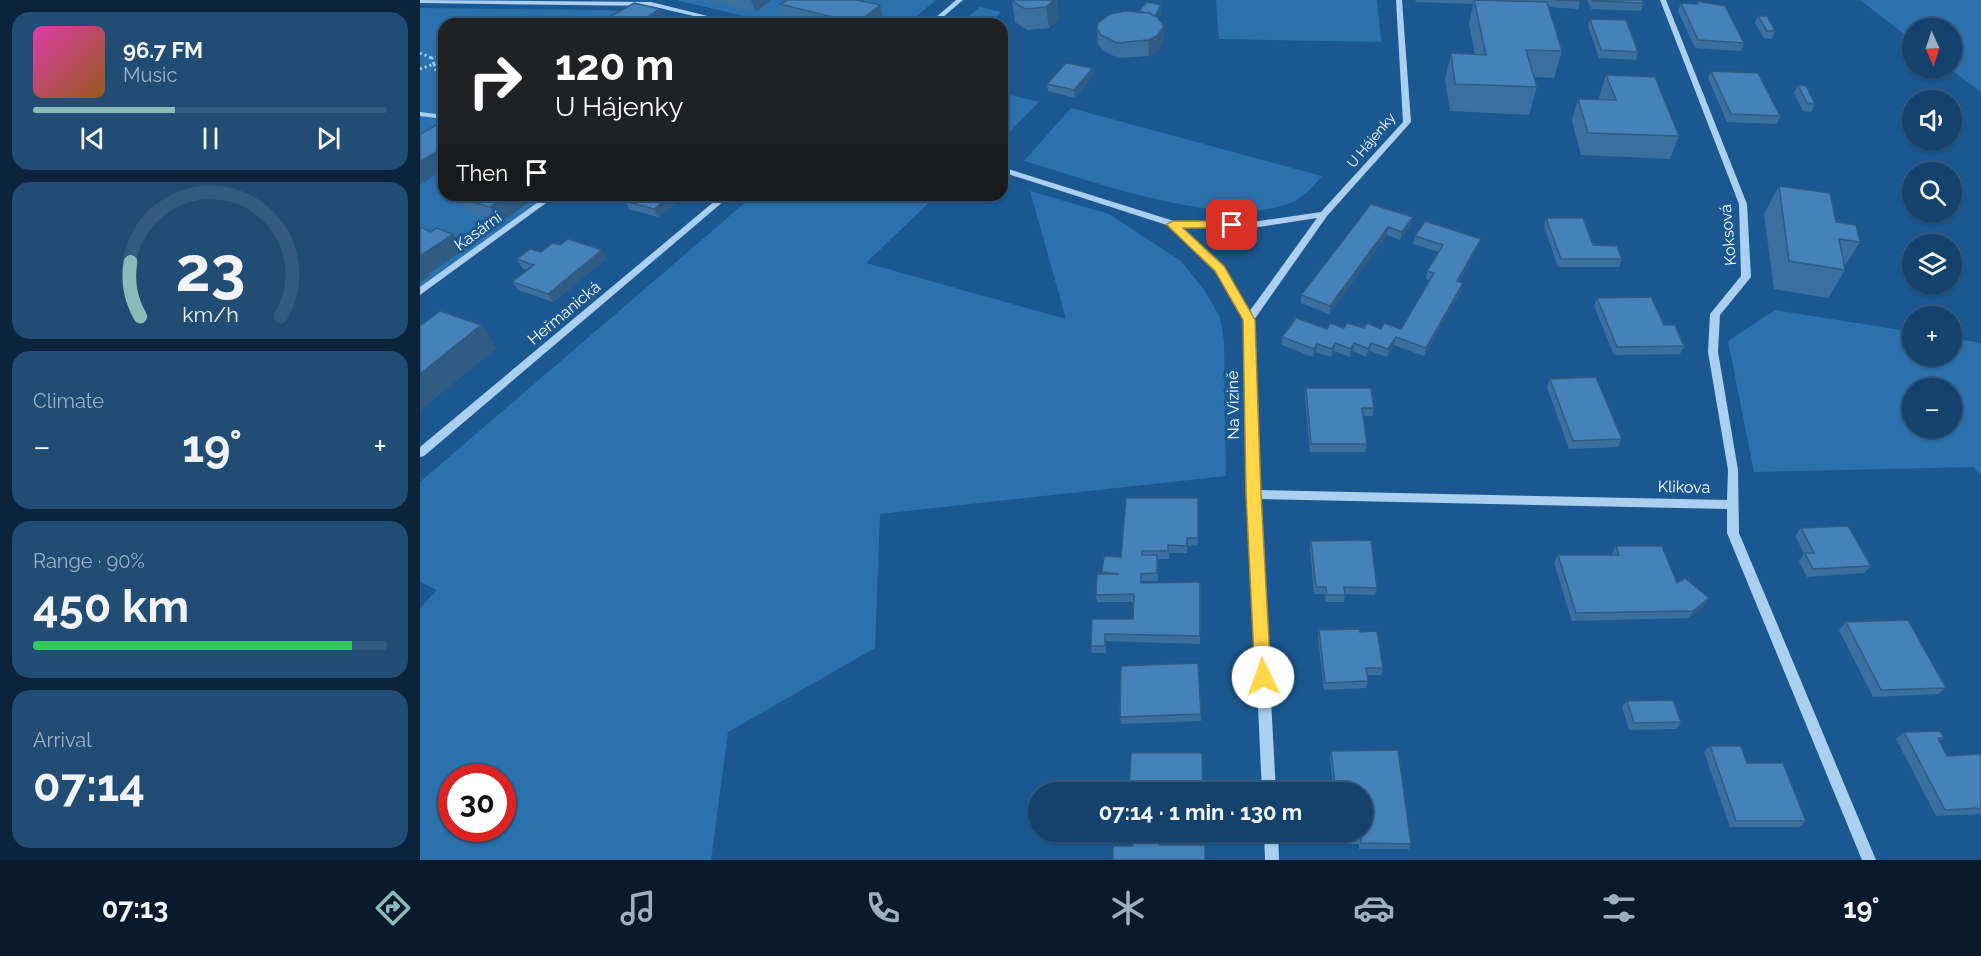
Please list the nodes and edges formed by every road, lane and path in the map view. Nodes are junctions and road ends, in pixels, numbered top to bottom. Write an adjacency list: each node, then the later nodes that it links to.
1 (960, 0): 8 (street)
2 (1399, 0): 20 (street, U Hájenky)
3 (1663, 0): 26 (street, Koksová)
4 (420, 1): 5 (street)
5 (651, 4): 6 (street); 7 (street)
6 (635, 14)
7 (711, 18)
8 (938, 18)
9 (420, 53): 11 (path)
10 (438, 57): 11 (path)
11 (432, 58): 12 (path)
12 (434, 64): 13 (path); 14 (path)
13 (420, 69)
14 (438, 76)
15 (420, 114): 16 (street)
16 (438, 116)
17 (1008, 171): 21 (street, Na Vizině)
18 (545, 201): 22 (street, Kasární)
19 (720, 201): 24 (street, Heřmanická)
20 (1324, 213): 21 (street); 23 (street, U Hájenky)
21 (1173, 224): 23 (street, Na Vizině)
22 (420, 292)
23 (1249, 320): 25 (street, Na Vizině)
24 (420, 453)
25 (1254, 494): 26 (street, Klikova); 27 (street, Na Vizině)
26 (1732, 505): 30 (street, Klikova)
27 (1268, 782)
28 (1271, 842): 29 (street)
29 (1272, 860)
30 (1869, 860)

